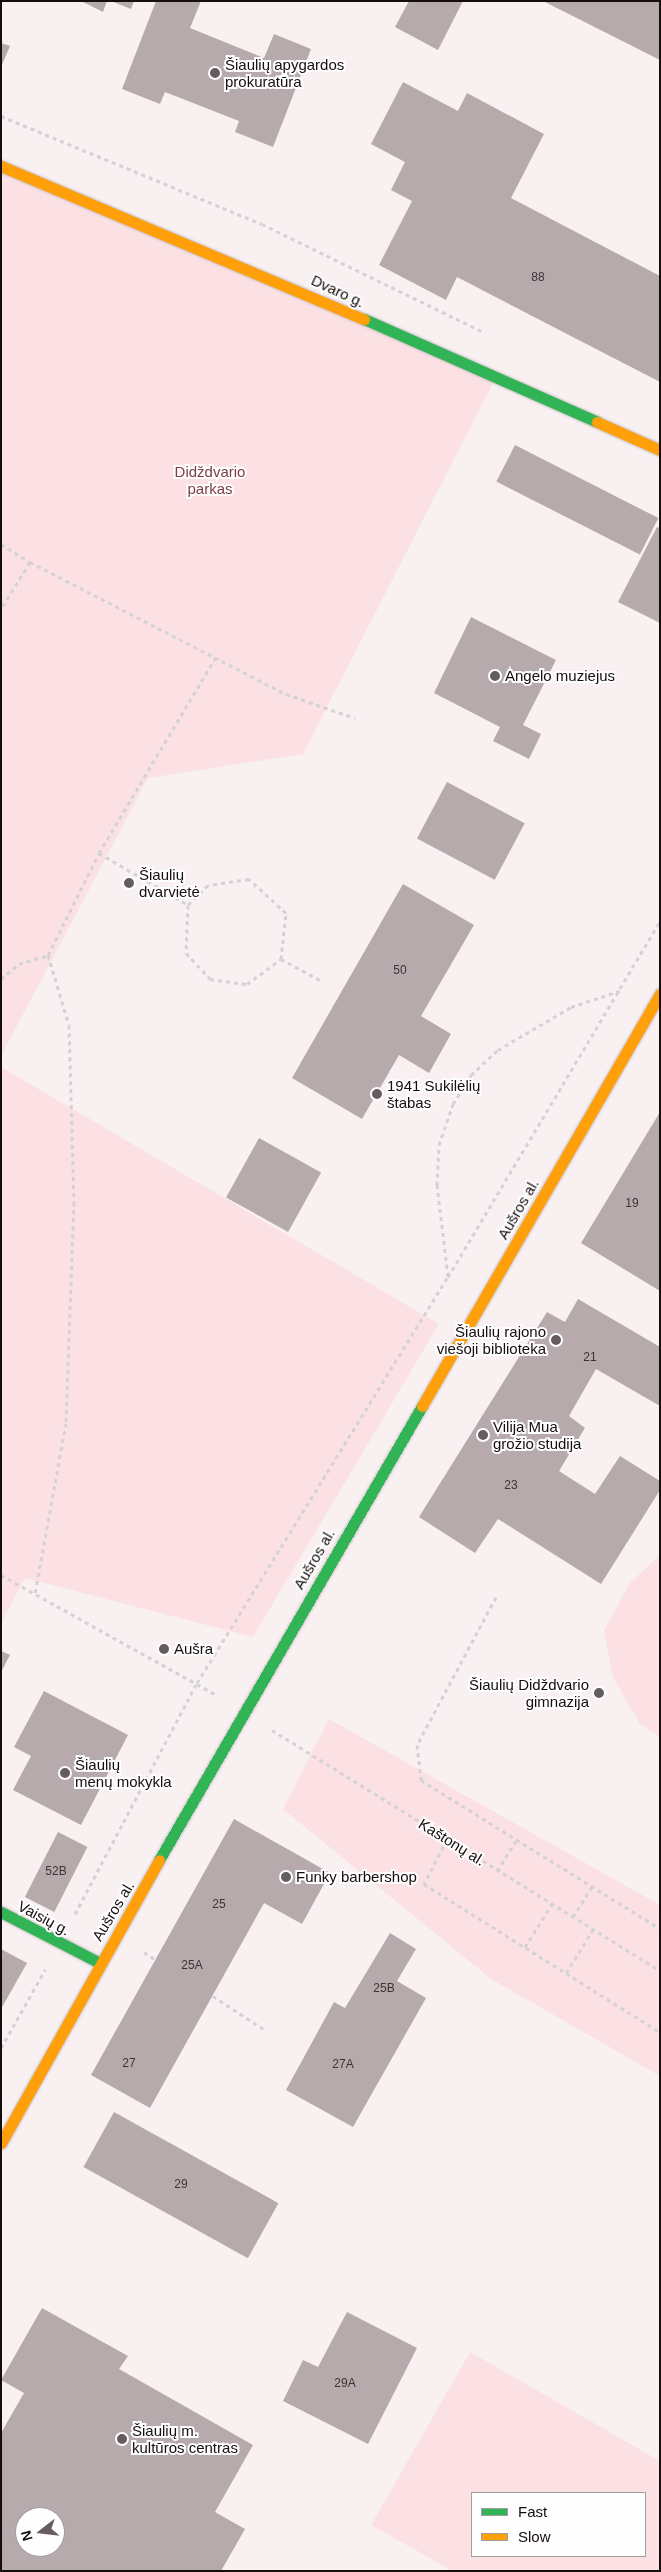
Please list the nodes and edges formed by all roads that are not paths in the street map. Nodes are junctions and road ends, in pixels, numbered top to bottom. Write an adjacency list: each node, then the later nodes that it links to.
1 (1, 166): 2 (main road, Dvaro g.)
2 (660, 450)
3 (660, 994): 5 (main road, Aušros al.)
4 (1, 1912): 5 (main road, Vaisių g.)
5 (100, 1963): 6 (main road, Aušros al.)
6 (1, 2143)

